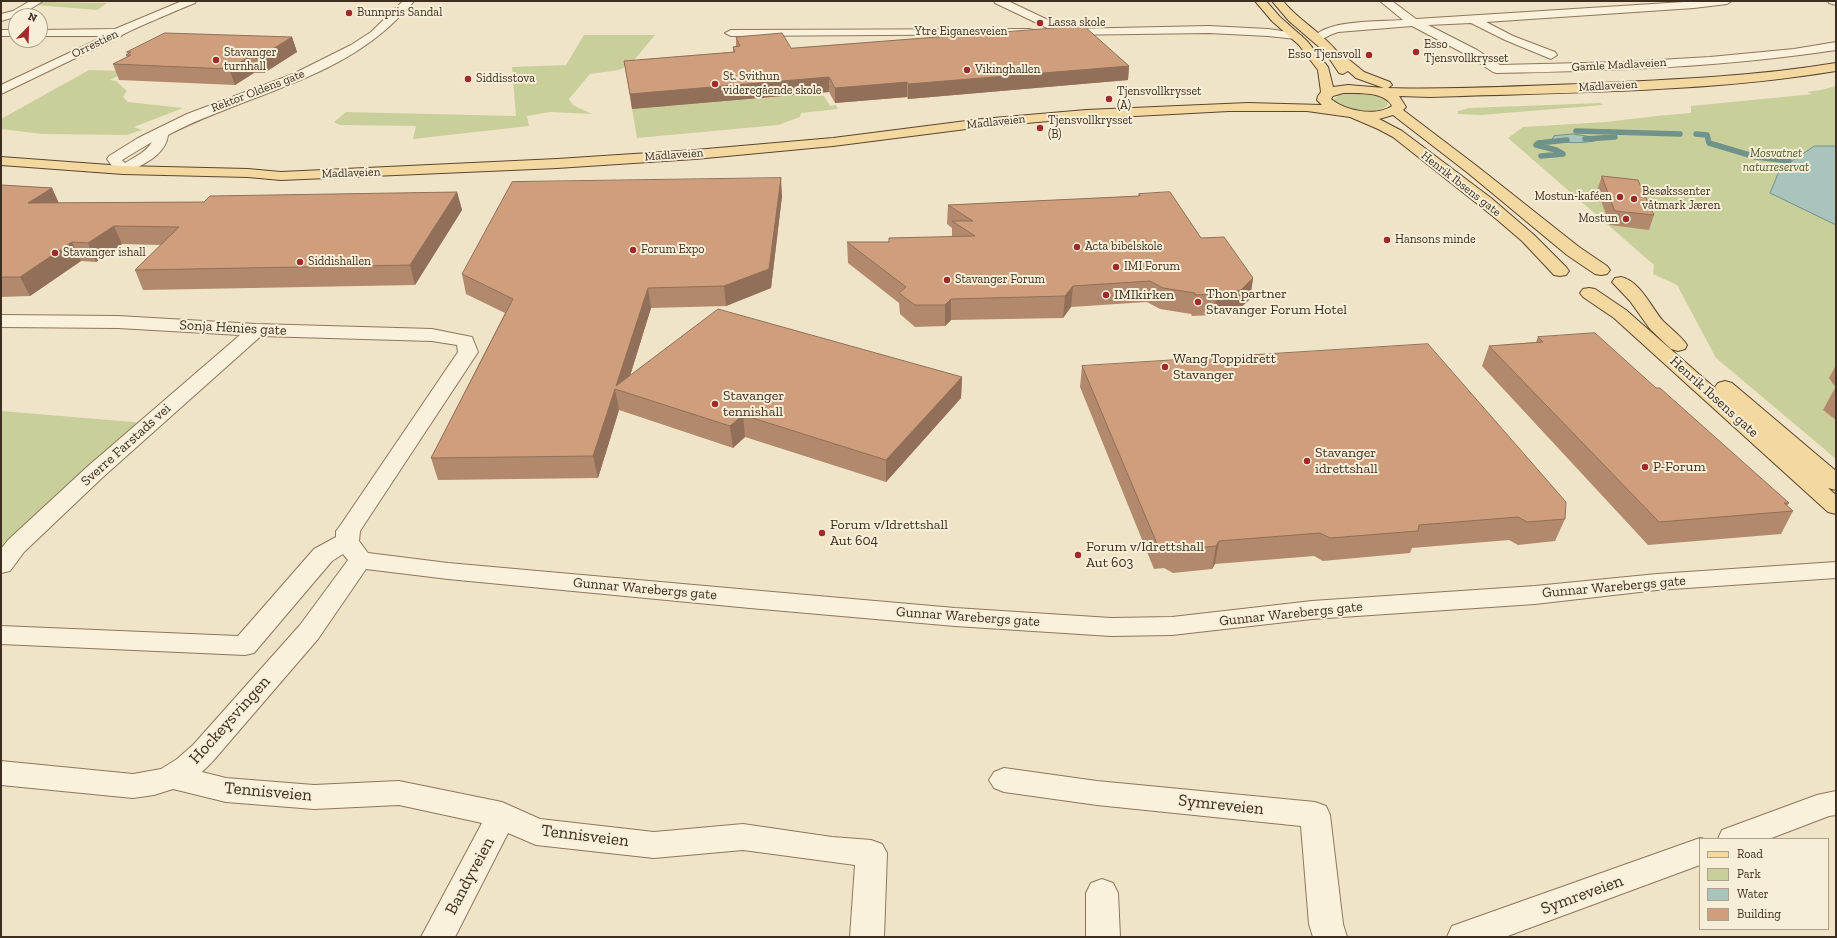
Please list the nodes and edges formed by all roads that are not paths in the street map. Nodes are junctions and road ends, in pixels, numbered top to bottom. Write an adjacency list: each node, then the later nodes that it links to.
1 (38, 1): 11 (street)
2 (191, 1): 17 (street, Orrestien)
3 (409, 1): 36 (street, Rektor Oldens gate)
4 (999, 1): 19 (street)
5 (1260, 1): 12 (main road)
6 (1277, 1): 14 (main road)
7 (1385, 1): 15 (street, Gamle Madlaveien)
8 (1727, 1): 13 (street)
9 (1833, 1): 10 (street)
10 (1836, 2)
11 (1, 18)
12 (1276, 19): 18 (street, Ytre Eiganesveien); 22 (main road)
13 (1472, 19): 15 (street); 25 (street)
14 (1297, 21): 16 (street); 23 (main road)
15 (1414, 23): 16 (street); 24 (street, Gamle Madlaveien)
16 (1352, 27): 23 (street)
17 (119, 31): 20 (street); 29 (street, Orrestien)
18 (1238, 31): 19 (street, Ytre Eiganesveien); 22 (street, Ytre Eiganesveien)
19 (1065, 32): 21 (street, Ytre Eiganesveien)
20 (48, 33)
21 (731, 33)
22 (1296, 36): 32 (main road)
23 (1318, 38): 26 (main road)
24 (1836, 46)
25 (1550, 55)
26 (1338, 56): 30 (main road, Henrik Ibsens gate); 31 (main road)
27 (1836, 67): 31 (main road, Madlaveien)
28 (1836, 75): 34 (main road, Madlaveien)
29 (1, 90)
30 (1376, 92): 31 (main road, Madlaveien); 32 (main road, Madlaveien); 34 (main road, Henrik Ibsens gate)
31 (1464, 92)
32 (1327, 93): 35 (main road, Henrik Ibsens gate); 40 (main road, Madlaveien)
33 (1236, 107): 35 (main road, Madlaveien); 37 (main road); 41 (main road, Madlaveien)
34 (1397, 109): 35 (main road, Madlaveien); 42 (main road, Henrik Ibsens gate)
35 (1349, 112): 37 (main road, Henrik Ibsens gate)
36 (161, 134): 40 (street); 41 (street, Rektor Oldens gate)
37 (1410, 145): 43 (main road, Henrik Ibsens gate)
38 (1, 151): 41 (main road, Madlaveien)
39 (1, 161): 41 (main road, Madlaveien)
40 (137, 161): 41 (main road, Madlaveien)
41 (118, 165)
42 (1601, 270): 43 (main road); 44 (main road, Henrik Ibsens gate)
43 (1560, 271): 45 (main road, Henrik Ibsens gate)
44 (1621, 282): 45 (main road); 48 (main road, Henrik Ibsens gate)
45 (1578, 289): 49 (main road, Henrik Ibsens gate)
46 (1, 321): 47 (street, Sonja Henies gate)
47 (256, 330): 50 (street, Sonja Henies gate); 51 (street, Sverre Farstads vei)
48 (1836, 483)
49 (1836, 507)
50 (354, 550): 52 (street, Gunnar Warebergs gate); 53 (street); 55 (street, Hockeysvingen)
51 (1, 565)
52 (1836, 570)
53 (1, 635)
54 (1, 773): 55 (street, Hockeysvingen)
55 (173, 778): 58 (street, Tennisveien)
56 (1004, 780): 65 (street, Symreveien)
57 (1836, 803): 59 (street)
58 (502, 815): 62 (street, Bandyveien); 63 (street, Tennisveien)
59 (1736, 838)
60 (1699, 851): 66 (street, Symreveien)
61 (1102, 893): 64 (street)
62 (438, 937)
63 (867, 937)
64 (1103, 937)
65 (1330, 937)
66 (1464, 937)

